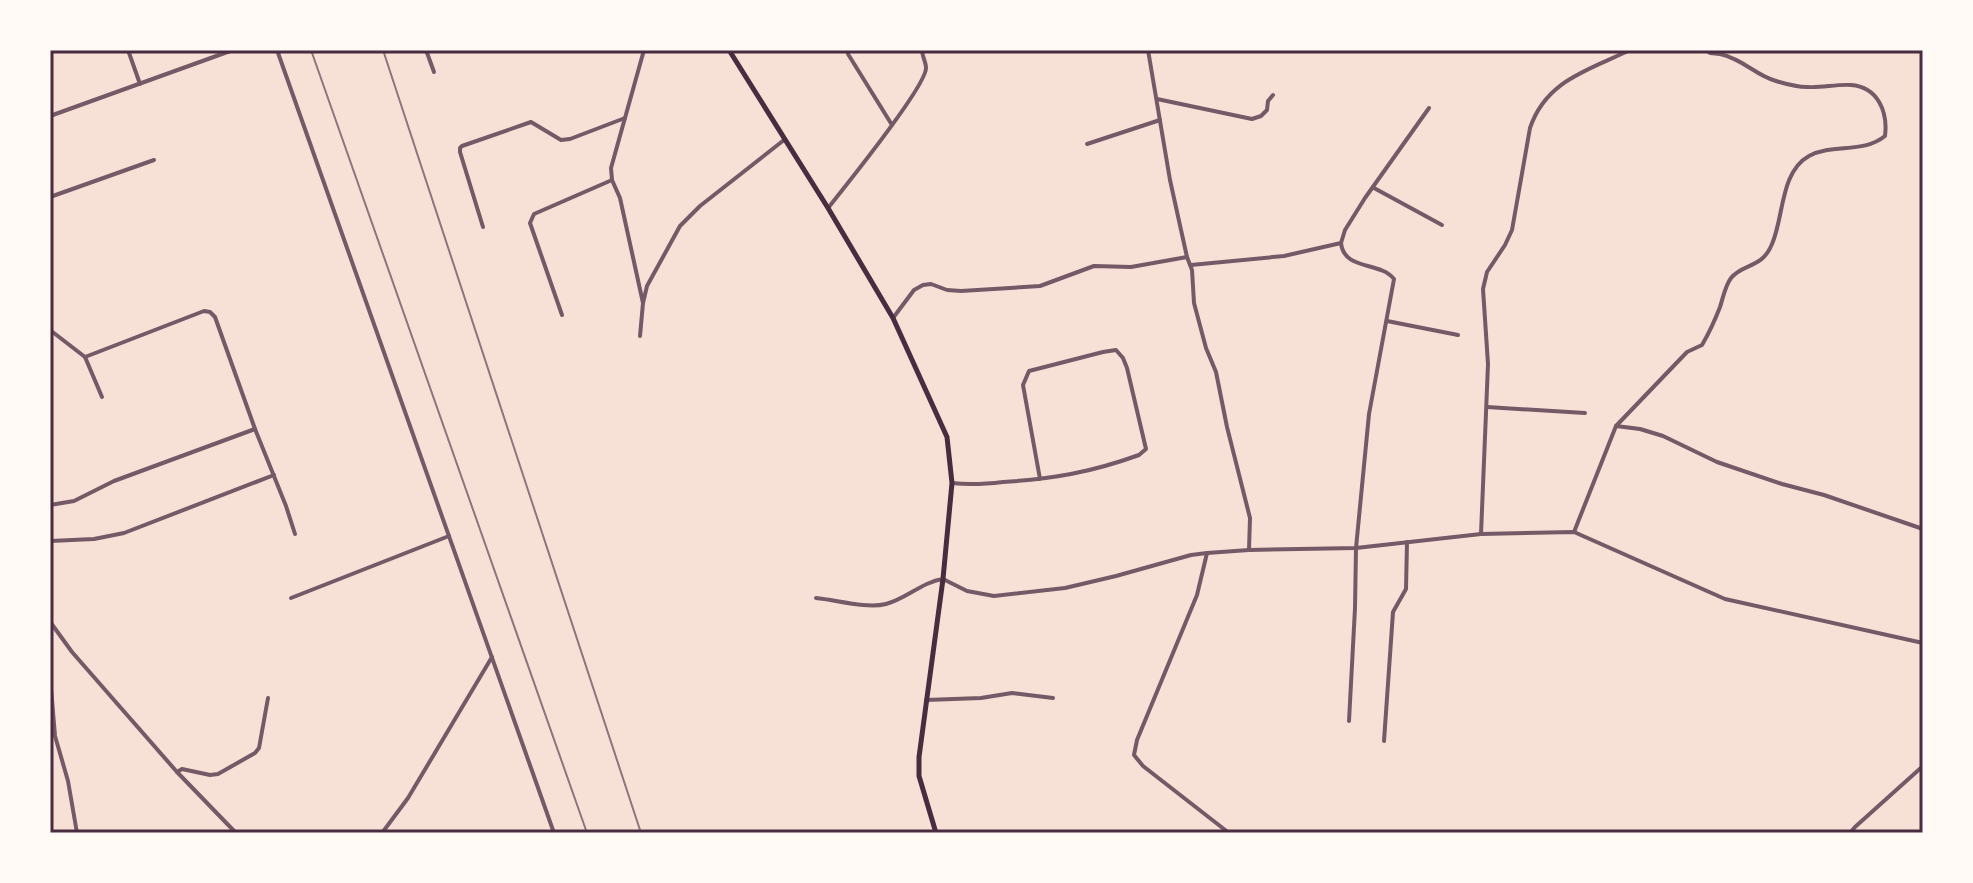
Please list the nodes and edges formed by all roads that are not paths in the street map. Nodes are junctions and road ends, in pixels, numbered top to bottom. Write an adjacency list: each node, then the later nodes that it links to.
1 (128, 50): 14 (street)
2 (233, 50): 14 (street)
3 (277, 50): 55 (street)
4 (426, 50): 13 (street)
5 (644, 50): 19 (street)
6 (729, 50): 22 (main road)
7 (922, 50): 21 (street)
8 (1148, 50): 16 (street)
9 (1630, 50): 43 (street)
10 (1706, 50): 11 (street)
11 (1721, 52): 45 (street)
12 (848, 54): 21 (street)
13 (434, 72)
14 (140, 84): 18 (street)
15 (1273, 95): 16 (street)
16 (1157, 99): 20 (street)
17 (1429, 108): 26 (street)
18 (50, 116)
19 (625, 118): 25 (street); 30 (street)
20 (1160, 120): 23 (street); 32 (street)
21 (892, 125): 28 (street)
22 (784, 140): 28 (main road); 34 (street)
23 (1087, 144)
24 (154, 160): 27 (street)
25 (612, 180): 34 (street); 35 (street)
26 (1374, 188): 29 (street); 31 (street)
27 (50, 197)
28 (828, 208): 36 (main road)
29 (1442, 225)
30 (483, 227)
31 (1341, 243): 33 (street); 37 (street)
32 (1187, 257): 33 (street); 36 (street)
33 (1191, 265): 59 (street)
34 (643, 303): 40 (street)
35 (562, 315)
36 (893, 318): 49 (main road)
37 (1387, 321): 39 (street); 58 (street)
38 (50, 330): 41 (street)
39 (1458, 335)
40 (640, 336)
41 (85, 357): 42 (street); 46 (street)
42 (102, 397)
43 (1487, 407): 44 (street); 54 (street)
44 (1585, 413)
45 (1616, 426): 51 (street); 52 (street)
46 (255, 429): 47 (street); 50 (street)
47 (274, 475): 53 (street); 56 (street)
48 (1040, 479): 48 (street); 49 (street)
49 (952, 483): 61 (main road)
50 (50, 505)
51 (1923, 529)
52 (1574, 532): 54 (street); 66 (street)
53 (295, 534)
54 (1481, 534): 57 (street)
55 (449, 536): 62 (street); 67 (street)
56 (50, 541)
57 (1407, 542): 58 (street); 73 (street)
58 (1356, 548): 59 (street); 72 (street)
59 (1249, 550): 60 (street)
60 (1207, 553): 61 (street); 81 (street)
61 (943, 579): 63 (street); 71 (main road)
62 (291, 598)
63 (816, 598)
64 (50, 621): 65 (street); 75 (street)
65 (50, 632)
66 (1923, 643)
67 (492, 657): 78 (street); 79 (street)
68 (50, 676): 76 (street)
69 (268, 698): 75 (street)
70 (1053, 698): 71 (street)
71 (926, 700): 80 (main road)
72 (1349, 721)
73 (1384, 741)
74 (1923, 766): 82 (street)
75 (177, 772): 77 (street)
76 (77, 833)
77 (236, 833)
78 (382, 833)
79 (554, 833)
80 (936, 833)
81 (1229, 833)
82 (1850, 833)

